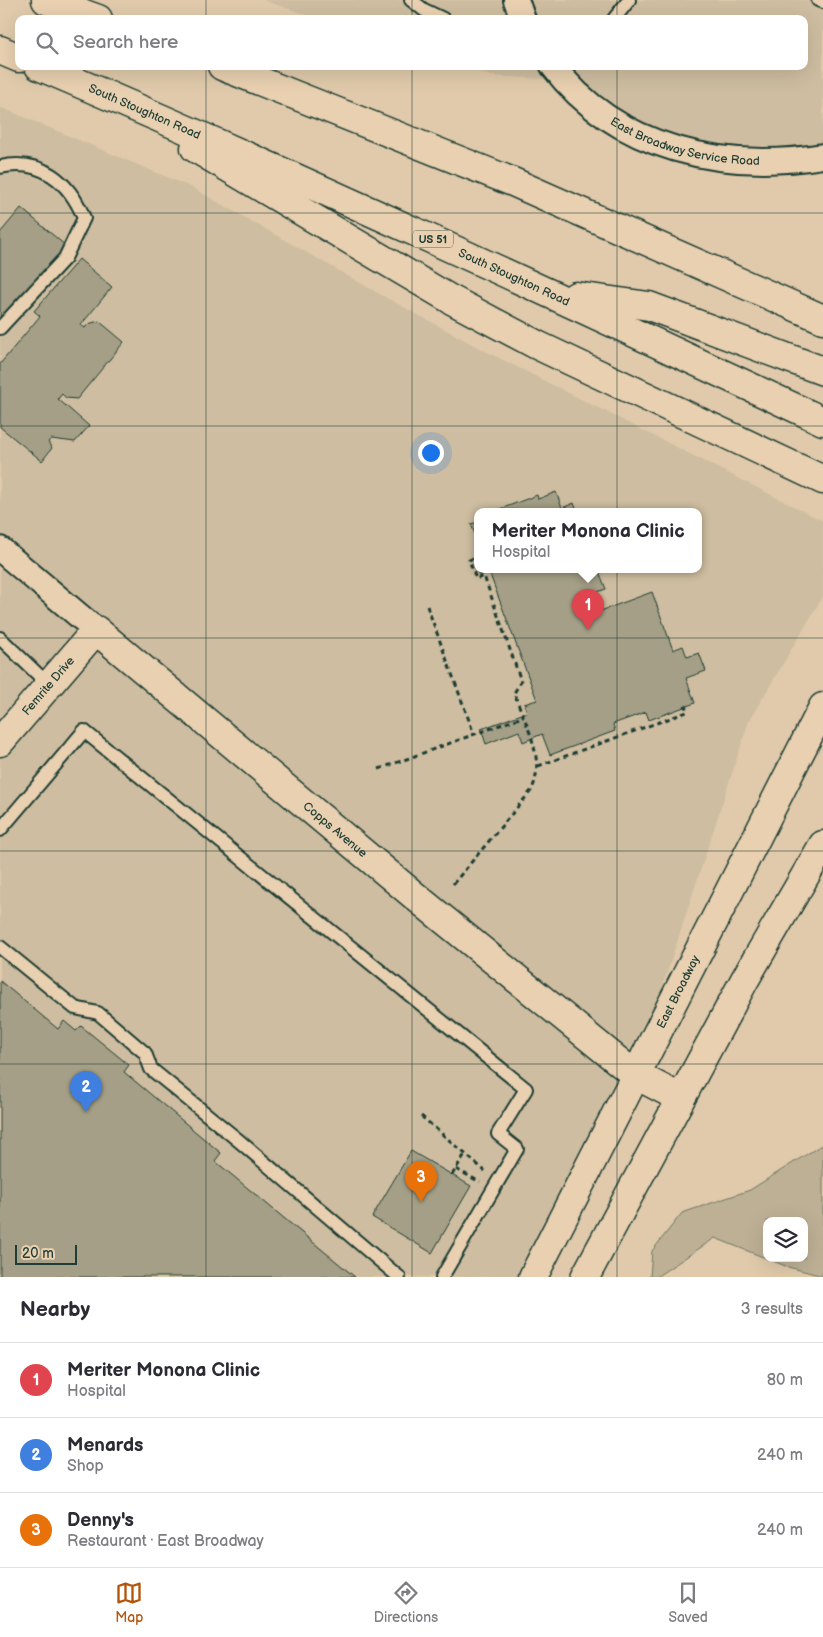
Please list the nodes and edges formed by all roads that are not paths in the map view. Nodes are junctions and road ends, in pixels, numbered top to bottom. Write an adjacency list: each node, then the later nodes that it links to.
1 (46, 0): 7 (main road)
2 (411, 0): 8 (lane)
3 (516, 0): 9 (street)
4 (629, 0): 10 (lane)
5 (818, 0): 6 (lane)
6 (823, 2)
7 (87, 15)
8 (435, 15)
9 (522, 15)
10 (617, 15)
11 (0, 50): 12 (main road)
12 (15, 56)
13 (48, 70): 16 (main road, South Stoughton Road / US 51)
14 (232, 70): 20 (main road)
15 (564, 71): 17 (street, East Broadway Service Road)
16 (148, 112): 19 (main road, South Stoughton Road / US 51); 24 (main road)
17 (823, 156)
18 (0, 167): 21 (lane)
19 (550, 293): 22 (main road); 23 (main road, South Stoughton Road / US 51)
20 (823, 319)
21 (0, 328)
22 (823, 372)
23 (823, 420)
24 (823, 480)
25 (0, 549): 26 (street, Copps Avenue)
26 (96, 630): 28 (main road, Femrite Drive); 34 (main road, Copps Avenue)
27 (0, 638): 28 (lane)
28 (49, 685): 30 (main road, Femrite Drive)
29 (823, 707): 34 (main road, East Broadway)
30 (0, 742)
31 (0, 830): 37 (lane)
32 (823, 845): 35 (main road)
33 (0, 947): 36 (lane)
34 (634, 1074): 35 (main road, Copps Avenue); 38 (main road, East Broadway)
35 (680, 1098): 39 (main road)
36 (399, 1277)
37 (442, 1277)
38 (533, 1277)
39 (585, 1277)

